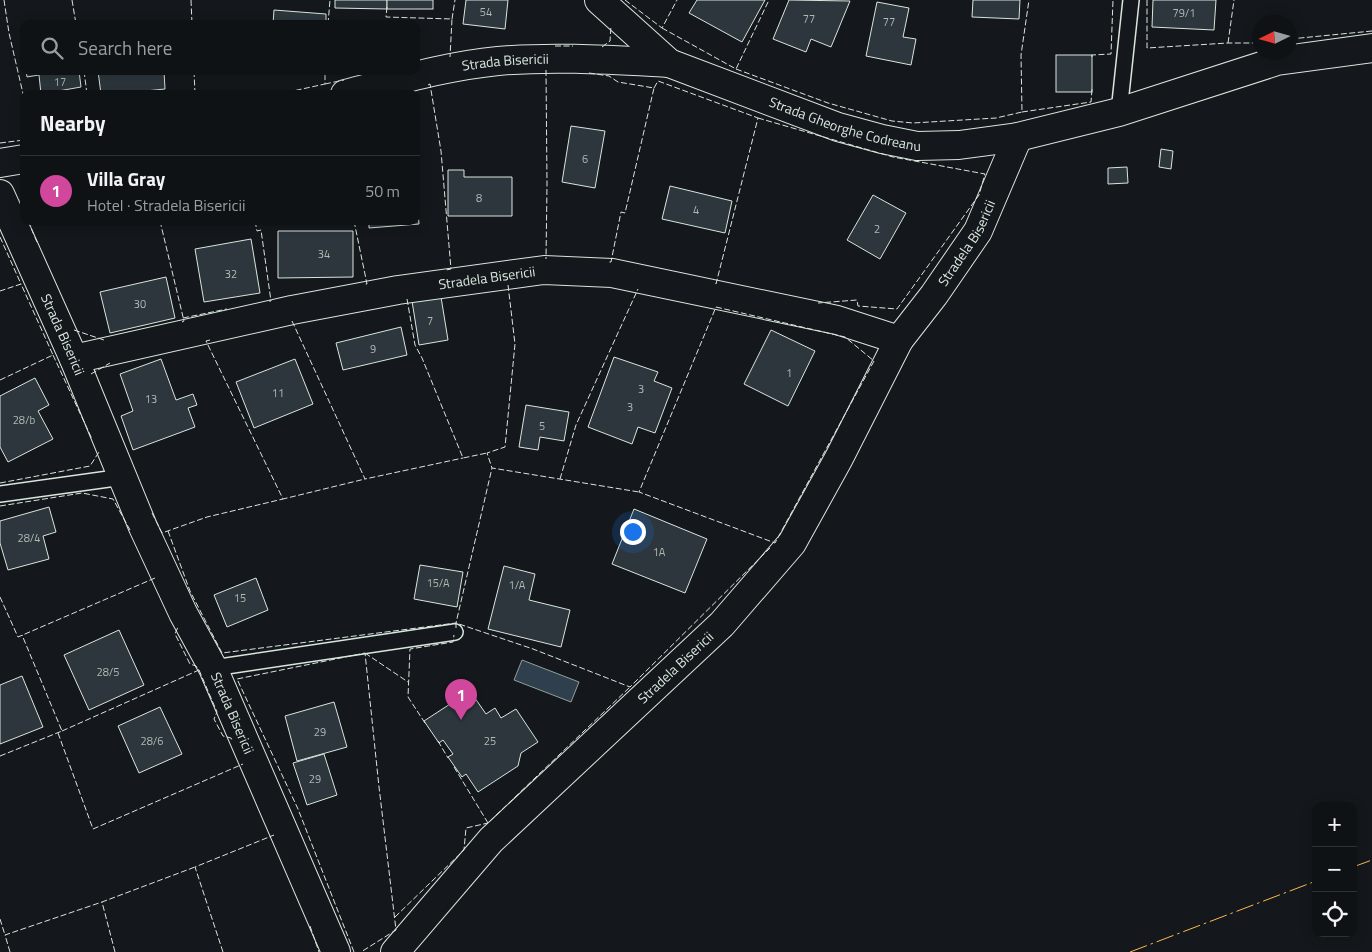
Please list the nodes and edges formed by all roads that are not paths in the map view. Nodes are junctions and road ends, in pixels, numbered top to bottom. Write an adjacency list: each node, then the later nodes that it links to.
1 (599, 0): 4 (street, Strada Gheorghe Codreanu)
2 (1131, 0): 6 (lane)
3 (1372, 48): 6 (street, Strada Gheorghe Codreanu)
4 (669, 63): 5 (street, Strada Bisericii); 7 (street, Strada Gheorghe Codreanu)
5 (361, 90)
6 (1119, 112): 7 (street, Strada Gheorghe Codreanu)
7 (1018, 137): 11 (street, Stradela Bisericii)
8 (20, 160): 9 (street)
9 (0, 164)
10 (0, 194): 12 (street, Strada Bisericii)
11 (900, 340): 12 (street, Stradela Bisericii); 18 (street, Stradela Bisericii)
12 (74, 359): 13 (street, Strada Bisericii)
13 (123, 477): 14 (lane); 16 (street, Strada Bisericii)
14 (0, 494)
15 (455, 632): 16 (lane)
16 (213, 668): 17 (street, Strada Bisericii)
17 (336, 952)
18 (395, 952)

